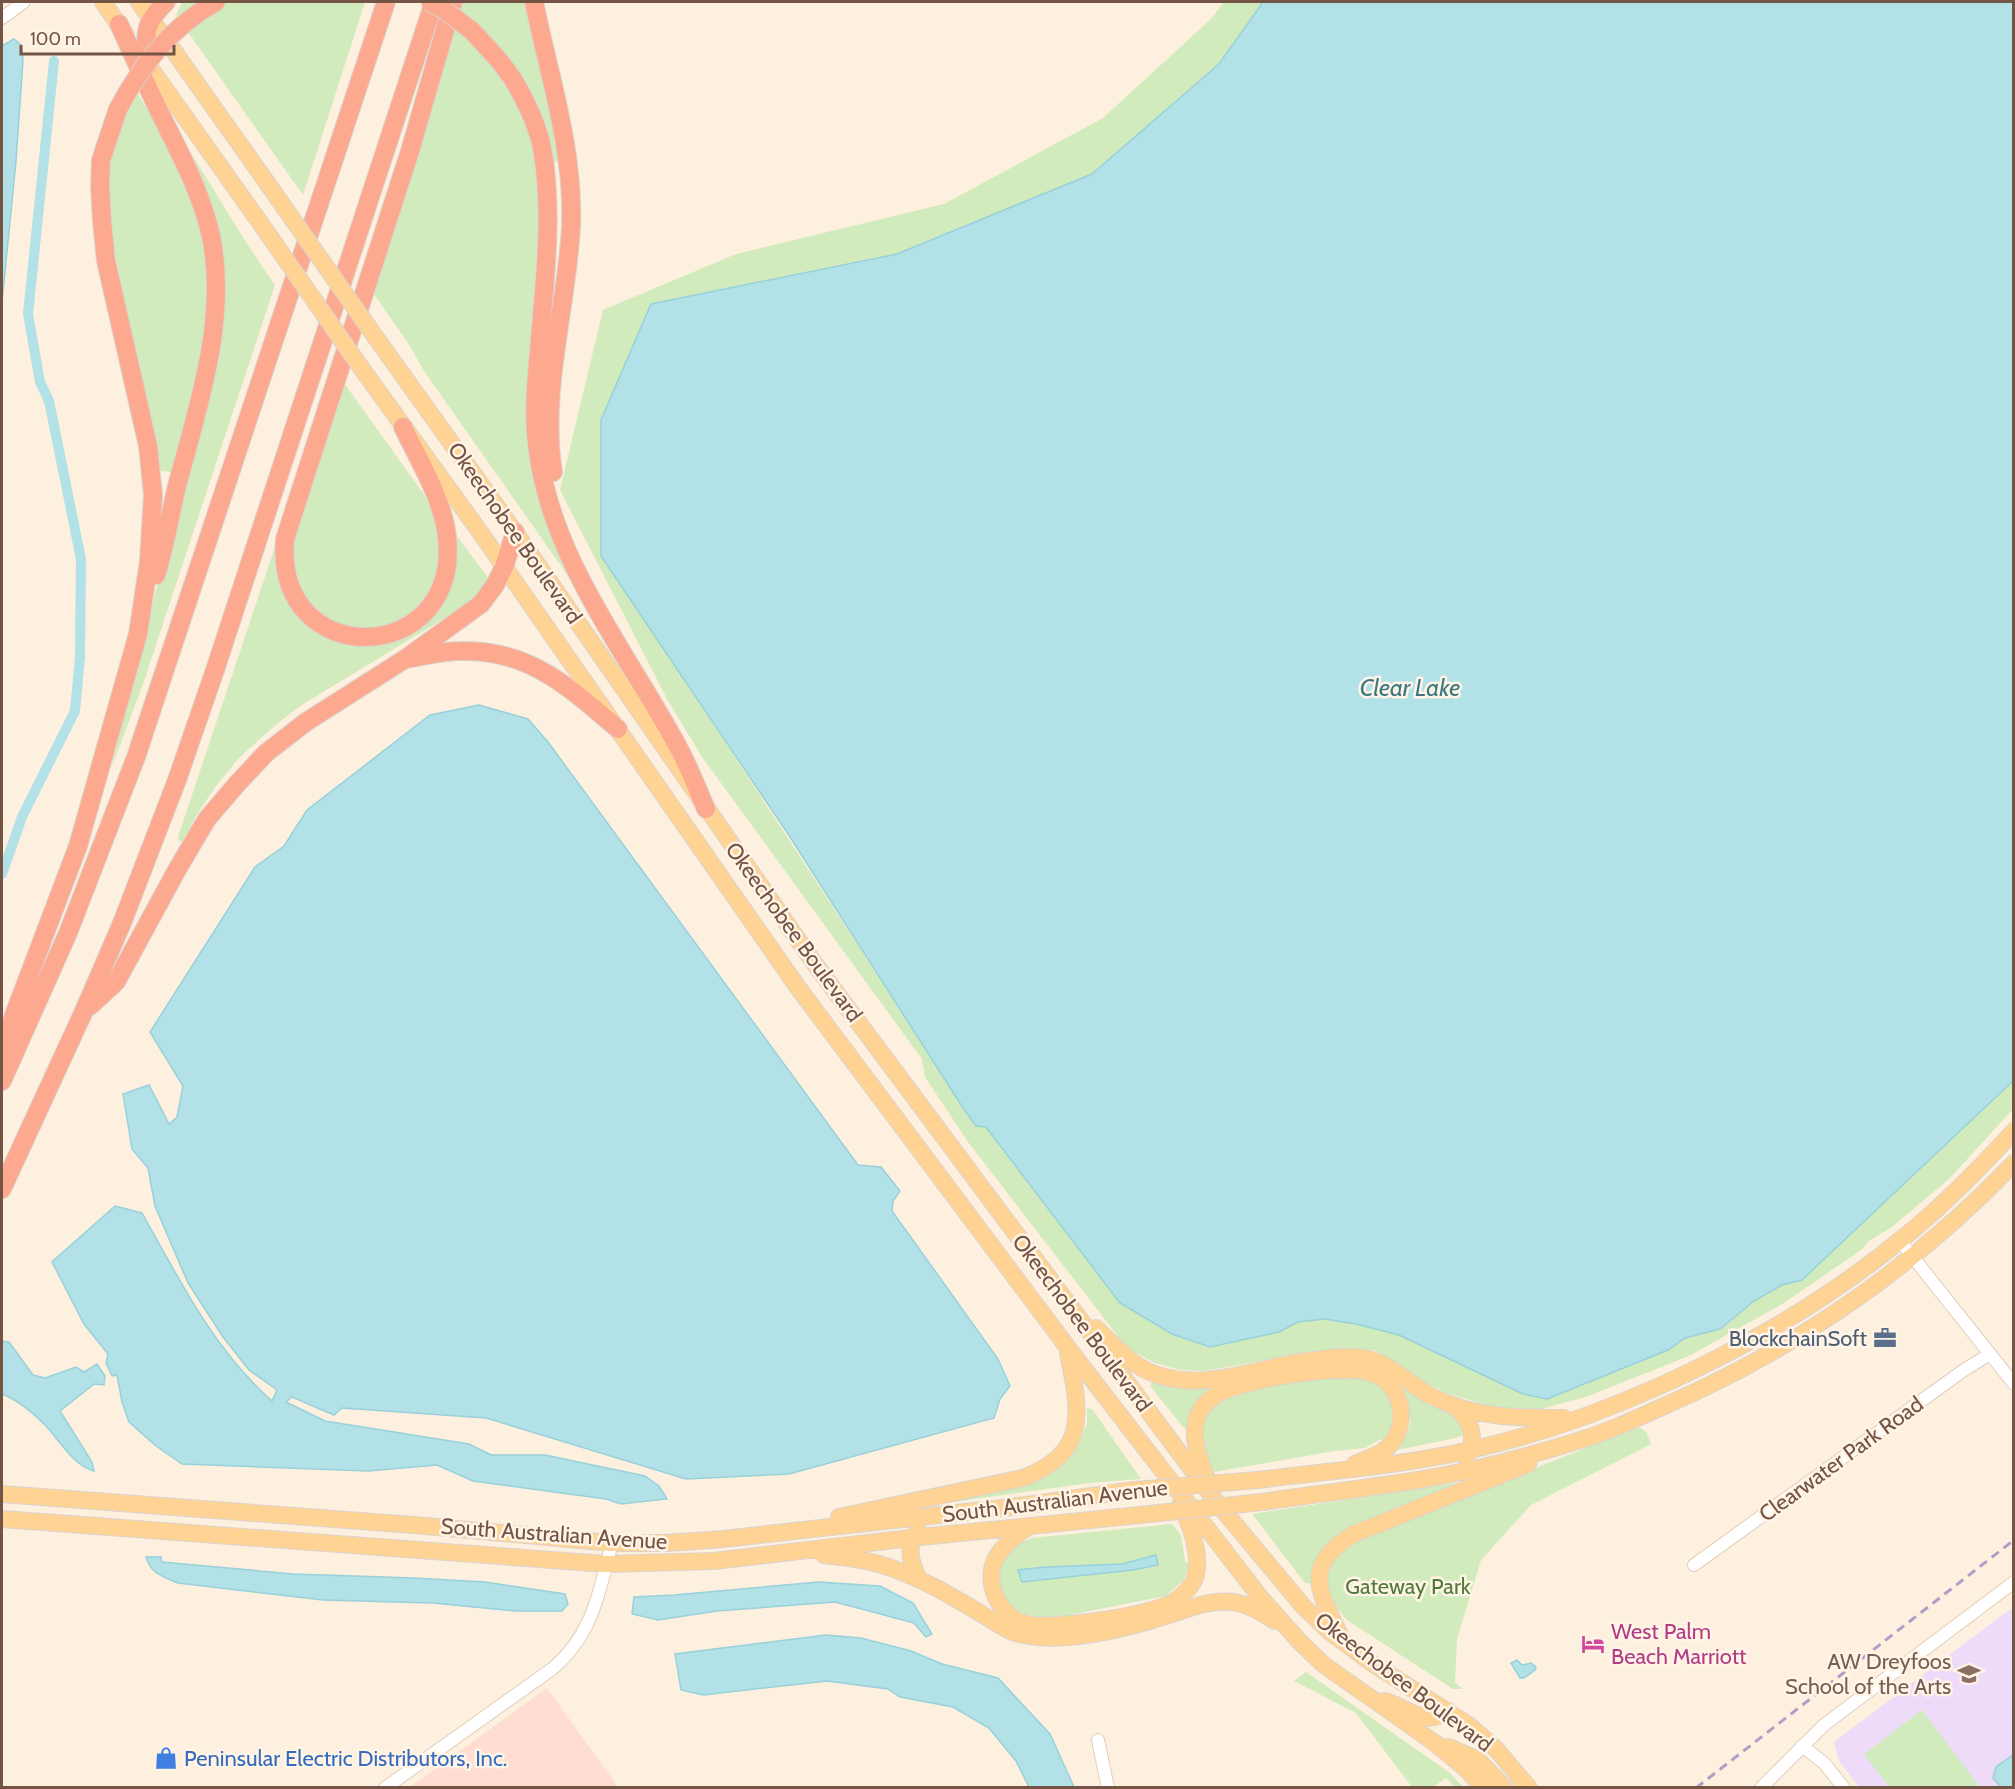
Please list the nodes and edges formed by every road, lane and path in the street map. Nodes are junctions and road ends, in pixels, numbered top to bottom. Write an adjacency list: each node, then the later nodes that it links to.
1 (24, 2): 10 (street)
2 (103, 2): 12 (main road, Okeechobee Boulevard)
3 (139, 2): 11 (main road, Okeechobee Boulevard)
4 (166, 2): 11 (highway)
5 (216, 2): 18 (highway, bridge)
6 (386, 2): 24 (highway)
7 (432, 2): 16 (highway, bridge); 22 (highway)
8 (453, 2): 14 (highway)
9 (534, 2): 16 (highway)
10 (2, 18)
11 (151, 18): 13 (highway); 15 (main road, Okeechobee Boulevard, bridge)
12 (119, 24): 13 (main road, Okeechobee Boulevard); 18 (highway)
13 (148, 65): 14 (main road, Okeechobee Boulevard, bridge)
14 (403, 427): 17 (main road, Okeechobee Boulevard)
15 (515, 532): 17 (highway); 21 (main road, Okeechobee Boulevard)
16 (563, 539): 21 (highway)
17 (504, 567): 19 (highway); 20 (main road, Okeechobee Boulevard)
18 (138, 634): 23 (highway)
19 (405, 659): 20 (highway); 22 (highway)
20 (618, 729): 31 (main road, Okeechobee Boulevard)
21 (706, 809): 30 (main road, Okeechobee Boulevard)
22 (84, 1011): 27 (highway)
23 (2, 1055)
24 (2, 1082)
25 (2013, 1131): 28 (main road, South Australian Avenue)
26 (2013, 1163): 29 (main road, South Australian Avenue)
27 (2, 1189)
28 (1900, 1240): 29 (street); 35 (main road, South Australian Avenue)
29 (1912, 1257): 32 (street); 36 (main road, South Australian Avenue)
30 (1055, 1287): 34 (main road); 42 (main road, Okeechobee Boulevard)
31 (1068, 1348): 40 (main road, Okeechobee Boulevard); 46 (main road)
32 (1990, 1354): 33 (street); 51 (street, Clearwater Park Road)
33 (2013, 1384)
34 (1456, 1408): 35 (main road); 37 (main road)
35 (1577, 1419): 37 (main road, South Australian Avenue)
36 (1587, 1438): 39 (main road, South Australian Avenue); 55 (main road)
37 (1470, 1450): 38 (main road, South Australian Avenue); 39 (main road)
38 (1343, 1469): 42 (main road); 43 (main road, South Australian Avenue, bridge)
39 (1454, 1473): 45 (main road, South Australian Avenue, bridge)
40 (1177, 1491): 45 (main road); 54 (main road, Okeechobee Boulevard)
41 (2, 1494): 48 (main road, South Australian Avenue)
42 (1217, 1503): 55 (main road, Okeechobee Boulevard)
43 (945, 1514): 46 (main road, South Australian Avenue); 47 (main road)
44 (2, 1519): 50 (main road, South Australian Avenue)
45 (1029, 1526): 47 (main road, South Australian Avenue)
46 (772, 1533): 48 (main road, South Australian Avenue)
47 (912, 1538): 49 (main road, South Australian Avenue); 52 (main road)
48 (612, 1543): 50 (street)
49 (788, 1552): 50 (main road, South Australian Avenue); 52 (main road)
50 (606, 1564): 62 (street)
51 (1694, 1565)
52 (919, 1580): 54 (main road)
53 (2013, 1582): 60 (street)
54 (1287, 1627): 56 (main road, Okeechobee Boulevard)
55 (1344, 1643): 57 (main road, Okeechobee Boulevard)
56 (1367, 1696): 57 (main road); 58 (main road, Okeechobee Boulevard)
57 (1448, 1712): 66 (main road, Okeechobee Boulevard)
58 (1426, 1737): 64 (main road, Okeechobee Boulevard); 65 (main road)
59 (1098, 1740): 63 (street)
60 (1802, 1746): 61 (street); 67 (street)
61 (1760, 1787)
62 (385, 1788)
63 (1108, 1788)
64 (1484, 1788)
65 (1505, 1788)
66 (1529, 1788)
67 (1844, 1788)

